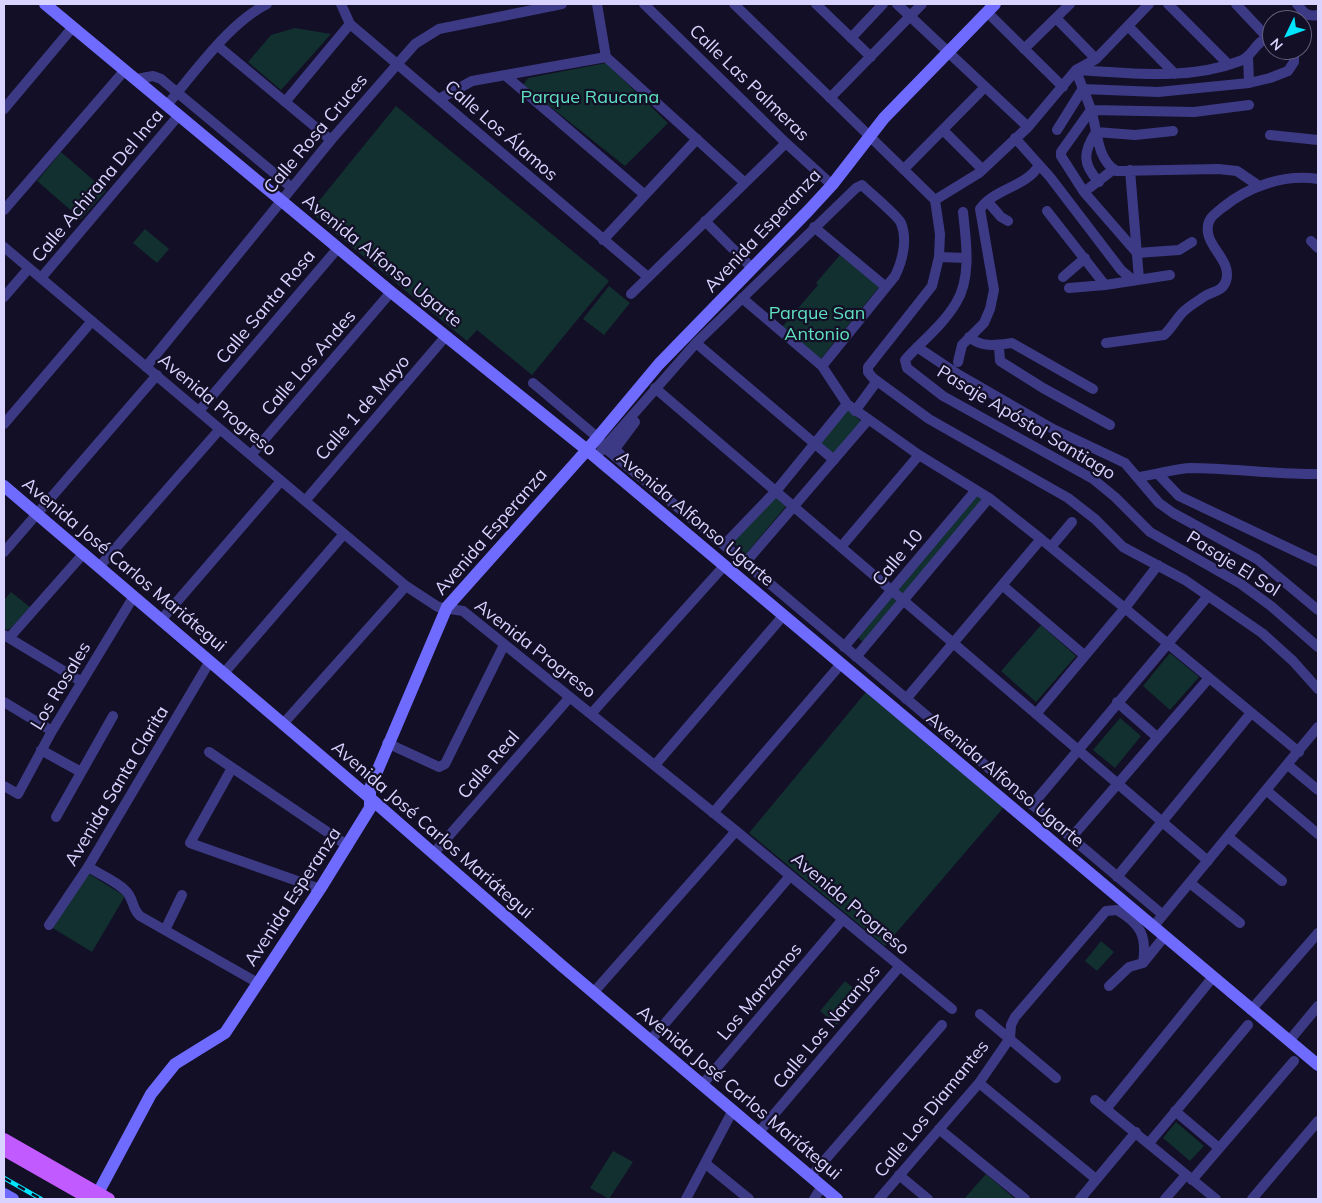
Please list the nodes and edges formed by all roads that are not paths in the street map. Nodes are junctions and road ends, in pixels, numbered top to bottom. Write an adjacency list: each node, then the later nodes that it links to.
1 (45, 4): 23 (street, Avenida Alfonso Ugarte)
2 (267, 4): 27 (street)
3 (341, 4): 21 (street, Calle Los Álamos)
4 (562, 4): 35 (street, Calle Rosa Cruces)
5 (597, 4): 31 (street)
6 (644, 4): 66 (street, Calle Las Palmeras)
7 (734, 4): 47 (street)
8 (816, 4): 25 (street)
9 (883, 4): 25 (street)
10 (897, 4): 19 (street)
11 (922, 4): 19 (street)
12 (1070, 4): 20 (street)
13 (1149, 4): 22 (street)
14 (1168, 4): 36 (street)
15 (1236, 4): 24 (street)
16 (1296, 4): 18 (street)
17 (991, 8): 28 (street); 29 (street, Avenida Esperanza)
18 (1318, 15)
19 (910, 16): 29 (street); 32 (street)
20 (1056, 18): 28 (street); 33 (street)
21 (350, 24): 35 (street, Calle Los Álamos); 49 (street)
22 (1128, 26): 33 (street); 39 (street)
23 (73, 27): 37 (street, Avenida Alfonso Ugarte); 52 (street)
24 (1262, 28)
25 (851, 38): 32 (street)
26 (1262, 40): 30 (street)
27 (218, 46): 46 (street); 49 (street)
28 (1024, 49): 43 (street)
29 (948, 52): 44 (street); 60 (street, Avenida Esperanza)
30 (1248, 56): 36 (street); 42 (street)
31 (606, 57): 40 (street); 63 (street)
32 (871, 57): 47 (street)
33 (1096, 59): 38 (street)
34 (1294, 60): 42 (street)
35 (397, 63): 48 (street, Calle Los Álamos); 64 (street, Calle Rosa Cruces)
36 (1228, 64): 39 (street)
37 (125, 70): 41 (street, Avenida Alfonso Ugarte); 83 (street)
38 (1076, 70): 39 (street); 43 (street); 45 (street)
39 (1175, 74)
40 (506, 76): 48 (street); 79 (street)
41 (136, 79): 46 (street); 51 (street, Avenida Alfonso Ugarte)
42 (1249, 83): 45 (street)
43 (1063, 87): 55 (street)
44 (984, 88): 55 (street); 56 (street)
45 (1082, 89): 53 (street); 57 (street)
46 (178, 93): 51 (street); 77 (street)
47 (830, 98): 60 (street)
48 (439, 99): 89 (street, Calle Los Álamos)
49 (285, 102): 64 (street)
50 (1249, 104): 53 (street)
51 (167, 106): 54 (street, Avenida Alfonso Ugarte)
52 (4, 109)
53 (1091, 110): 59 (street); 78 (street)
54 (179, 115): 80 (street, Avenida Alfonso Ugarte); 102 (street, Calle Achirana Del Inca)
55 (1028, 127): 62 (street)
56 (942, 130): 68 (street); 70 (street)
57 (1057, 130)
58 (1174, 131): 59 (street)
59 (1096, 132): 69 (street); 73 (street)
60 (868, 135): 68 (street); 75 (street, Avenida Esperanza)
61 (1270, 136): 65 (street)
62 (1015, 138): 67 (street); 70 (street)
63 (697, 139): 74 (street); 79 (street)
64 (331, 140): 77 (street, Calle Rosa Cruces)
65 (1318, 140)
66 (786, 143): 74 (street); 75 (street, Calle Las Palmeras)
67 (1039, 165): 82 (street); 103 (street)
68 (904, 169): 81 (street)
69 (1114, 169): 71 (street); 73 (street)
70 (982, 170): 81 (street)
71 (1130, 170): 76 (street); 93 (street)
72 (1318, 179): 76 (street)
73 (1099, 182): 78 (street)
74 (745, 183): 86 (street)
75 (832, 185): 98 (street, Avenida Esperanza)
76 (1259, 186): 114 (street)
77 (292, 188): 80 (street, Calle Rosa Cruces)
78 (1084, 192): 93 (street)
79 (645, 195): 89 (street)
80 (281, 200): 92 (street, Avenida Alfonso Ugarte); 119 (street, Calle Rosa Cruces)
81 (935, 200): 94 (street)
82 (988, 202): 87 (street); 113 (street)
83 (4, 210)
84 (1047, 211): 96 (street)
85 (963, 212): 95 (street)
86 (705, 221): 98 (street); 100 (street)
87 (1008, 222)
88 (814, 227): 105 (street); 105 (street); 110 (street)
89 (603, 240): 100 (street, Calle Los Álamos)
90 (1192, 242): 93 (street)
91 (4, 247): 97 (street, Avenida Progreso)
92 (338, 248): 107 (street, Avenida Alfonso Ugarte); 127 (street, Calle Santa Rosa)
93 (1137, 253): 103 (street)
94 (939, 257): 95 (street); 122 (street)
95 (966, 258): 116 (street)
96 (1085, 258): 101 (street); 104 (street)
97 (29, 268): 102 (street, Avenida Progreso); 109 (street)
98 (752, 268): 132 (street, Avenida Esperanza)
99 (1170, 275): 103 (street)
100 (648, 277): 108 (street)
101 (1063, 277)
102 (41, 278): 111 (street, Avenida Progreso)
103 (1136, 280): 104 (street)
104 (1105, 286): 106 (street)
105 (886, 287): 120 (street)
106 (1069, 288)
107 (391, 292): 112 (street, Avenida Alfonso Ugarte); 136 (street, Calle Los Andes)
108 (631, 294)
109 (4, 297)
110 (742, 298): 115 (street); 120 (street)
111 (92, 322): 119 (street, Avenida Progreso); 129 (street)
112 (446, 336): 135 (street, Avenida Alfonso Ugarte); 148 (street, Calle 1 de Mayo)
113 (969, 337): 117 (street); 118 (street)
114 (1106, 343)
115 (696, 344): 125 (street); 133 (street)
116 (917, 347): 141 (street); 152 (street, Pasaje Apóstol Santiago)
117 (999, 347): 124 (street); 130 (street)
118 (958, 362)
119 (146, 366): 121 (street, Avenida Progreso)
120 (822, 366): 126 (street)
121 (156, 376): 127 (street, Avenida Progreso); 150 (street)
122 (877, 381): 126 (street); 162 (street)
123 (533, 383): 132 (street, Avenida Alfonso Ugarte)
124 (1092, 389)
125 (657, 390): 134 (street); 142 (street); 146 (street)
126 (851, 407): 128 (street); 133 (street)
127 (199, 411): 131 (street, Avenida Progreso)
128 (868, 420): 137 (street); 138 (street)
129 (4, 424)
130 (1110, 425)
131 (220, 429): 136 (street, Avenida Progreso); 163 (street)
132 (597, 437): 134 (street, Avenida Alfonso Ugarte); 135 (street, Avenida Esperanza)
133 (814, 444): 138 (street); 146 (street)
134 (604, 448): 135 (street); 142 (street, Avenida Alfonso Ugarte)
135 (591, 454): 164 (street, Avenida Alfonso Ugarte); 171 (street, Avenida Esperanza)
136 (251, 455): 143 (street, Avenida Progreso)
137 (919, 455): 145 (street); 156 (street)
138 (834, 460): 149 (street)
139 (1158, 474): 140 (street); 141 (street); 160 (street)
140 (1318, 474)
141 (1138, 477): 173 (street)
142 (642, 479): 155 (street, Avenida Alfonso Ugarte)
143 (281, 481): 148 (street, Avenida Progreso); 175 (street)
144 (4, 486): 150 (street, Avenida José Carlos Mariátegui)
145 (976, 490): 147 (street); 167 (street, Calle 10)
146 (776, 491): 149 (street); 155 (street)
147 (989, 498): 154 (street); 170 (street)
148 (304, 501): 153 (street, Avenida Progreso)
149 (792, 505): 156 (street); 161 (street)
150 (38, 514): 158 (street); 159 (street, Avenida José Carlos Mariátegui)
151 (1072, 522): 157 (street)
152 (1150, 532): 181 (street, Pasaje El Sol)
153 (344, 534): 166 (street, Avenida Progreso); 186 (street)
154 (1042, 539): 157 (street); 165 (street)
155 (724, 545): 161 (street, Avenida Alfonso Ugarte)
156 (841, 547): 167 (street)
157 (1051, 547): 172 (street)
158 (4, 552)
159 (84, 553): 163 (street, Avenida José Carlos Mariátegui); 176 (street)
160 (1318, 562)
161 (745, 563): 180 (street, Avenida Alfonso Ugarte)
162 (1158, 565): 169 (street); 172 (street)
163 (100, 566): 168 (street, Avenida José Carlos Mariátegui)
164 (724, 566): 174 (street, Avenida Alfonso Ugarte); 195 (street)
165 (1002, 585): 178 (street); 182 (street)
166 (406, 586): 171 (street, Avenida Progreso); 198 (street)
167 (891, 591): 170 (street); 180 (street, Calle 10)
168 (134, 596): 175 (street, Avenida José Carlos Mariátegui); 188 (street, Los Rosales)
169 (1208, 596): 177 (street); 189 (street)
170 (903, 600): 178 (street); 183 (street)
171 (447, 607): 179 (street, Avenida Progreso); 202 (street, Avenida Esperanza)
172 (1125, 608): 177 (street); 182 (street)
173 (1318, 610)
174 (783, 616): 185 (street, Avenida Alfonso Ugarte); 208 (street)
175 (162, 620): 184 (street, Avenida José Carlos Mariátegui)
176 (7, 636): 188 (street)
177 (1167, 642): 187 (street); 193 (street)
178 (953, 644): 191 (street); 196 (street)
179 (504, 645): 190 (street, Avenida Progreso); 202 (street)
180 (844, 647): 183 (street, Avenida Alfonso Ugarte)
181 (1318, 647)
182 (1084, 655): 196 (street)
183 (856, 657): 191 (street, Avenida Alfonso Ugarte)
184 (210, 661): 186 (street, Avenida José Carlos Mariátegui); 227 (street, Avenida Santa Clarita)
185 (841, 664): 217 (street); 238 (street, Avenida Alfonso Ugarte)
186 (224, 673): 198 (street, Avenida José Carlos Mariátegui)
187 (1209, 678): 194 (street); 201 (street)
188 (82, 682): 200 (street, Los Rosales)
189 (1318, 689)
190 (570, 697): 195 (street, Avenida Progreso); 225 (street, Calle Real)
191 (906, 699): 216 (street, Avenida Alfonso Ugarte)
192 (4, 702): 200 (street)
193 (1118, 702): 201 (street); 204 (street)
194 (1251, 713): 206 (street); 219 (street)
195 (591, 714): 208 (street, Avenida Progreso)
196 (1036, 714): 204 (street)
197 (113, 716): 210 (street)
198 (283, 724): 215 (street, Avenida José Carlos Mariátegui)
199 (1318, 727): 206 (street)
200 (52, 731): 203 (street, Los Rosales)
201 (1157, 737): 211 (street)
202 (387, 743): 215 (street, Avenida Esperanza)
203 (42, 750): 210 (street); 212 (street, Los Rosales)
204 (1078, 750): 211 (street); 216 (street)
205 (210, 752): 209 (street)
206 (1299, 752): 207 (street)
207 (1288, 765): 213 (street); 214 (street)
208 (655, 766): 217 (street, Avenida Progreso)
209 (232, 768): 224 (street); 232 (street)
210 (81, 772): 218 (street)
211 (1116, 783): 219 (street); 223 (street)
212 (4, 786)
213 (1266, 790): 221 (street); 222 (street)
214 (1318, 790)
215 (370, 798): 224 (street, Avenida Esperanza); 225 (street, Avenida José Carlos Mariátegui)
216 (1032, 805): 223 (street, Avenida Alfonso Ugarte)
217 (713, 812): 220 (street, Avenida Progreso)
218 (56, 817)
219 (1161, 823): 226 (street); 229 (street)
220 (736, 831): 228 (street, Avenida Progreso); 247 (street)
221 (1318, 834)
222 (1228, 837): 226 (street); 230 (street)
223 (1070, 838): 229 (street, Avenida Alfonso Ugarte)
224 (348, 846): 232 (street, Avenida Esperanza)
225 (433, 854): 247 (street, Avenida José Carlos Mariátegui)
226 (1208, 862): 231 (street)
227 (88, 867): 237 (street, Avenida Santa Clarita); 239 (street)
228 (790, 876): 235 (street, Avenida Progreso); 255 (street)
229 (1117, 877): 234 (street, Avenida Alfonso Ugarte)
230 (1282, 881)
231 (1190, 883): 234 (street); 236 (street)
232 (320, 890): 245 (street, Avenida Esperanza)
233 (182, 895): 239 (street)
234 (1163, 915): 238 (street)
235 (844, 919): 243 (street, Avenida Progreso); 261 (street, Los Manzanos)
236 (1240, 923)
237 (49, 925)
238 (1153, 927): 241 (street, Avenida Alfonso Ugarte)
239 (165, 930): 245 (street)
240 (1318, 933): 250 (street)
241 (1164, 937): 242 (street); 244 (street, Avenida Alfonso Ugarte)
242 (1143, 963): 246 (street); 254 (street, Calle Los Diamantes)
243 (900, 966): 249 (street, Avenida Progreso); 268 (street, Calle Los Naranjos)
244 (1213, 977): 250 (street, Avenida Alfonso Ugarte); 263 (street)
245 (258, 983): 281 (street, Avenida Esperanza)
246 (1109, 986)
247 (593, 993): 255 (street, Avenida José Carlos Mariátegui)
248 (1318, 1006): 256 (street)
249 (952, 1009)
250 (1252, 1010): 256 (street, Avenida Alfonso Ugarte)
251 (980, 1014): 254 (street)
252 (942, 1025): 276 (street)
253 (1248, 1025): 265 (street)
254 (1010, 1038): 259 (street); 260 (street, Calle Los Diamantes)
255 (650, 1041): 261 (street, Avenida José Carlos Mariátegui)
256 (1289, 1041): 258 (street, Avenida Alfonso Ugarte)
257 (1294, 1060): 272 (street)
258 (1318, 1065)
259 (1056, 1078)
260 (978, 1082): 267 (street, Calle Los Diamantes); 278 (street)
261 (702, 1085): 264 (street, Avenida José Carlos Mariátegui)
262 (1095, 1100): 263 (street)
263 (1106, 1109): 269 (street)
264 (733, 1110): 268 (street, Avenida José Carlos Mariátegui); 274 (street)
265 (1175, 1111): 271 (street); 272 (street)
266 (1318, 1121): 293 (street)
267 (939, 1129): 275 (street, Calle Los Diamantes); 289 (street)
268 (759, 1132): 276 (street, Avenida José Carlos Mariátegui)
269 (1136, 1132): 271 (street); 278 (street)
270 (4, 1139): 281 (main road)
271 (1149, 1143): 277 (street)
272 (1219, 1148): 277 (street)
273 (4, 1150): 281 (main road)
274 (706, 1164): 283 (street); 284 (street)
275 (899, 1175): 287 (street, Calle Los Diamantes); 288 (street)
276 (811, 1176): 279 (street, Avenida José Carlos Mariátegui)
277 (1189, 1178): 291 (street); 292 (street)
278 (1096, 1180): 290 (street)
279 (822, 1186): 285 (street); 286 (street, Avenida José Carlos Mariátegui)
280 (4, 1194): 282 (street)
281 (97, 1198)
282 (13, 1199)
283 (686, 1199)
284 (747, 1199)
285 (814, 1199)
286 (837, 1199)
287 (878, 1199)
288 (928, 1199)
289 (1025, 1199)
290 (1080, 1199)
291 (1165, 1199)
292 (1216, 1199)
293 (1252, 1199)

